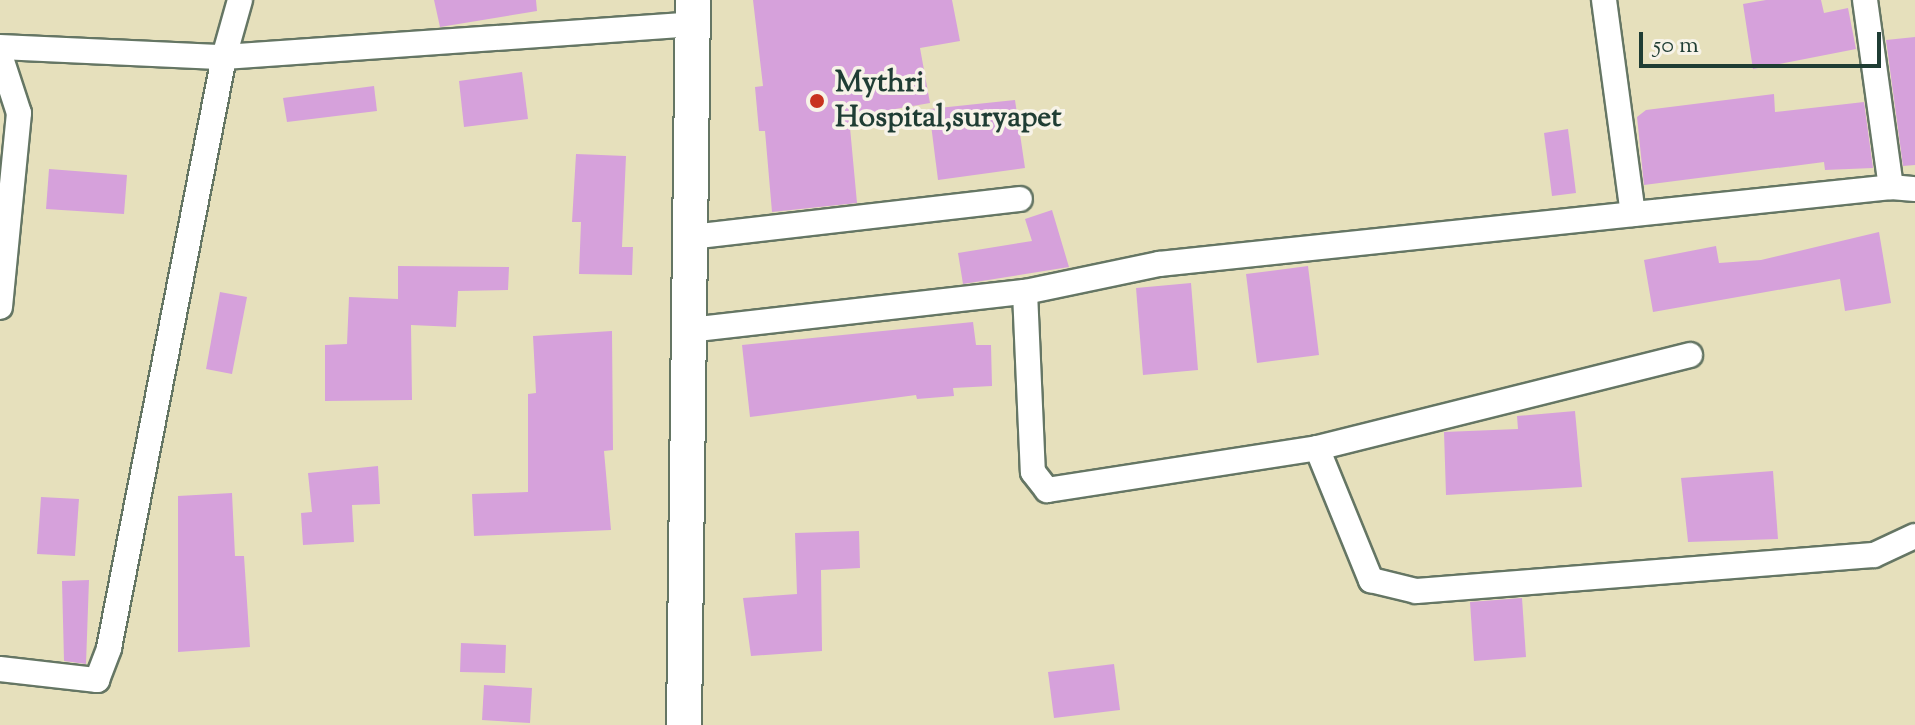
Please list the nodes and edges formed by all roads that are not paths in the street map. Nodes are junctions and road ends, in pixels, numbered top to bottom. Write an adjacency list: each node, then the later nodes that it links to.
1 (240, 0): 7 (street)
2 (1604, 0): 10 (street)
3 (1865, 0): 8 (street)
4 (694, 12): 7 (street); 11 (main road)
5 (0, 47): 7 (street)
6 (0, 55): 13 (street)
7 (224, 57): 18 (street)
8 (1903, 188): 10 (street)
9 (1020, 199): 11 (street)
10 (1633, 214): 12 (street)
11 (691, 237): 14 (main road)
12 (1025, 292): 14 (street); 16 (street)
13 (0, 307)
14 (689, 330): 19 (main road)
15 (1690, 355): 16 (street)
16 (1317, 448): 17 (street)
17 (1915, 536)
18 (0, 669)
19 (684, 725)

